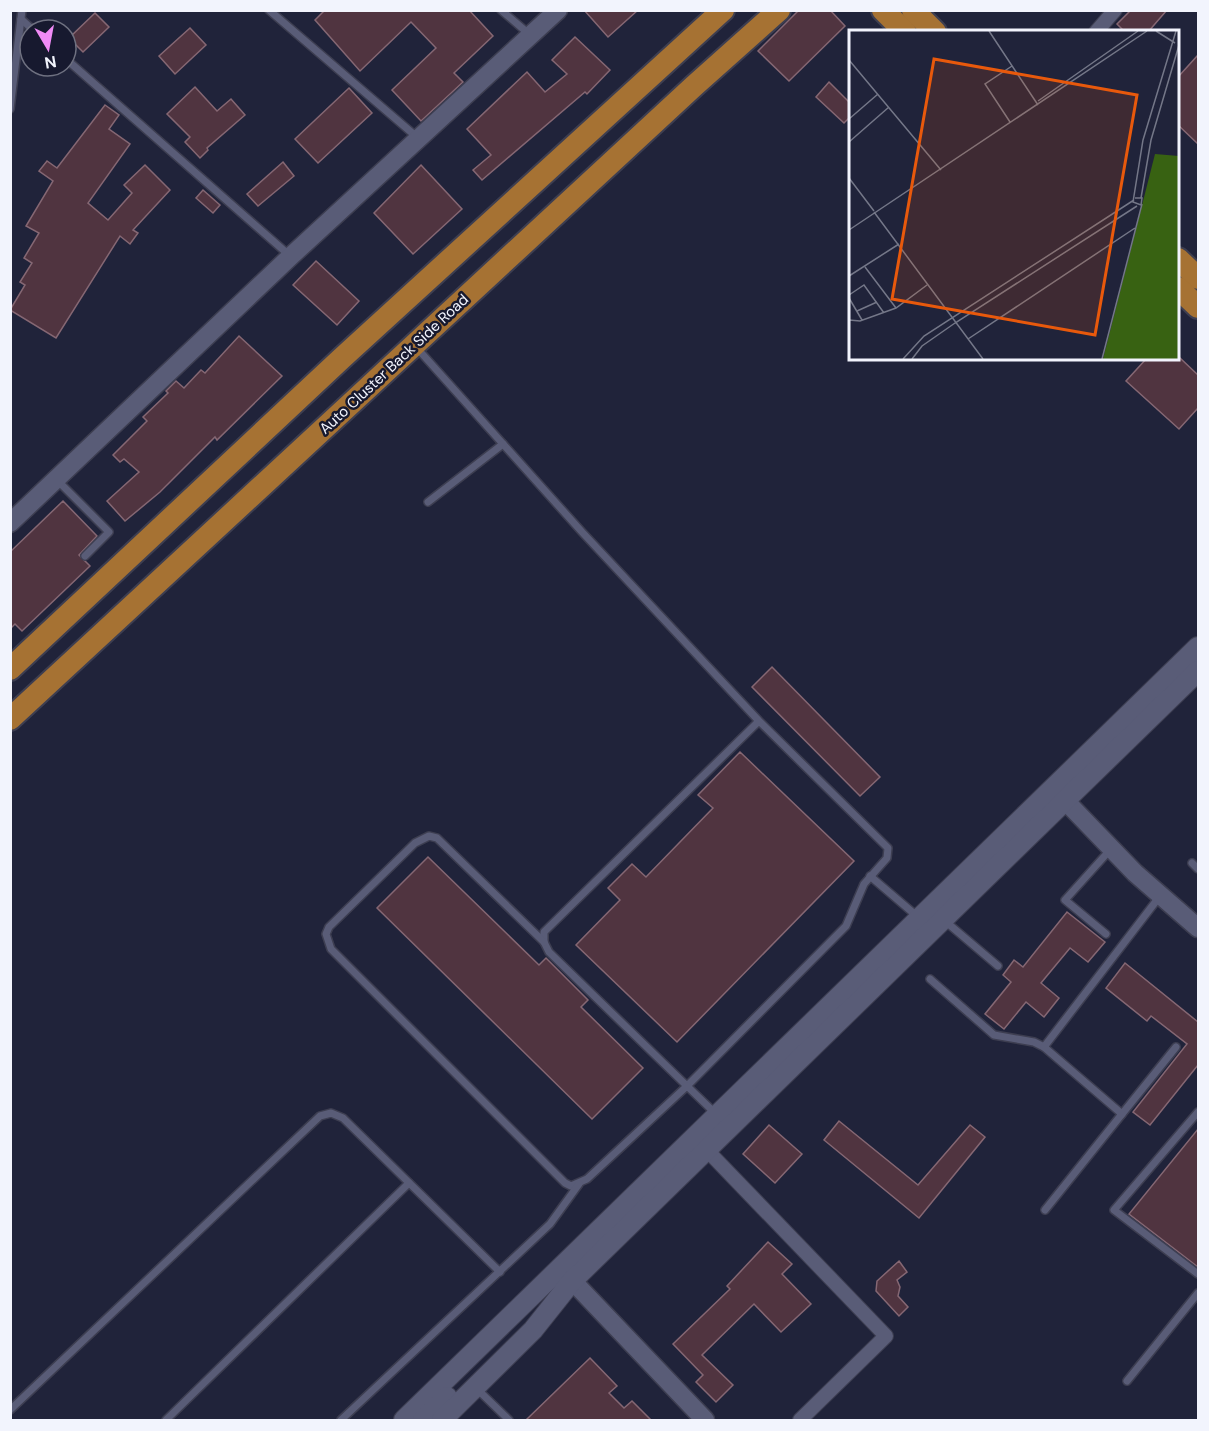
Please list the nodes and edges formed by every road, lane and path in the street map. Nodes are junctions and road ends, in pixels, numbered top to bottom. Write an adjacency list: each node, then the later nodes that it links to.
1 (269, 10): 16 (lane)
2 (501, 10): 12 (lane)
3 (558, 10): 12 (street)
4 (723, 10): 29 (main road)
5 (779, 10): 22 (main road, Auto Cluster Back Side Road)
6 (883, 10): 9 (main road)
7 (913, 10): 10 (main road)
8 (1115, 10): 11 (street)
9 (902, 30)
10 (933, 30)
11 (1098, 30)
12 (531, 36): 16 (street)
13 (18, 44): 15 (lane)
14 (78, 70): 17 (lane)
15 (10, 109)
16 (420, 140): 17 (street)
17 (291, 256): 24 (street)
18 (1179, 260): 19 (main road)
19 (1198, 278)
20 (1179, 289): 21 (main road)
21 (1198, 307)
22 (414, 345): 23 (lane); 31 (main road, Auto Cluster Back Side Road)
23 (503, 444): 25 (lane); 32 (lane)
24 (56, 479): 26 (street); 27 (lane)
25 (428, 502)
26 (10, 523)
27 (85, 556)
28 (1198, 647): 33 (main road)
29 (10, 669)
30 (1196, 678): 33 (main road)
31 (10, 719)
32 (759, 722): 35 (lane); 41 (lane)
33 (1059, 795): 34 (street); 37 (main road)
34 (1111, 849): 36 (street); 40 (lane)
35 (870, 876): 38 (lane); 46 (lane)
36 (1160, 896): 39 (street); 44 (lane)
37 (947, 908): 38 (main road); 42 (lane); 50 (main road)
38 (921, 920): 49 (main road)
39 (1197, 923)
40 (1106, 934)
41 (544, 942): 46 (lane); 52 (lane)
42 (998, 966)
43 (930, 979): 44 (lane)
44 (1044, 1047): 48 (lane)
45 (1176, 1047): 48 (lane)
46 (687, 1086): 49 (lane); 52 (lane)
47 (1198, 1112): 56 (lane)
48 (1122, 1114): 53 (lane)
49 (717, 1115): 50 (main road)
50 (701, 1144): 55 (main road); 69 (street)
51 (409, 1183): 54 (lane); 61 (lane); 62 (lane)
52 (579, 1184): 54 (lane)
53 (1045, 1210)
54 (500, 1272): 63 (lane)
55 (566, 1274): 58 (main road); 64 (main road); 68 (street)
56 (1198, 1274)
57 (1198, 1293): 59 (lane)
58 (548, 1309): 60 (main road); 65 (main road)
59 (1127, 1381)
60 (475, 1387): 66 (main road); 67 (lane)
61 (10, 1410)
62 (166, 1420)
63 (341, 1420)
64 (404, 1420)
65 (423, 1420)
66 (441, 1420)
67 (509, 1420)
68 (705, 1420)
69 (800, 1420)

